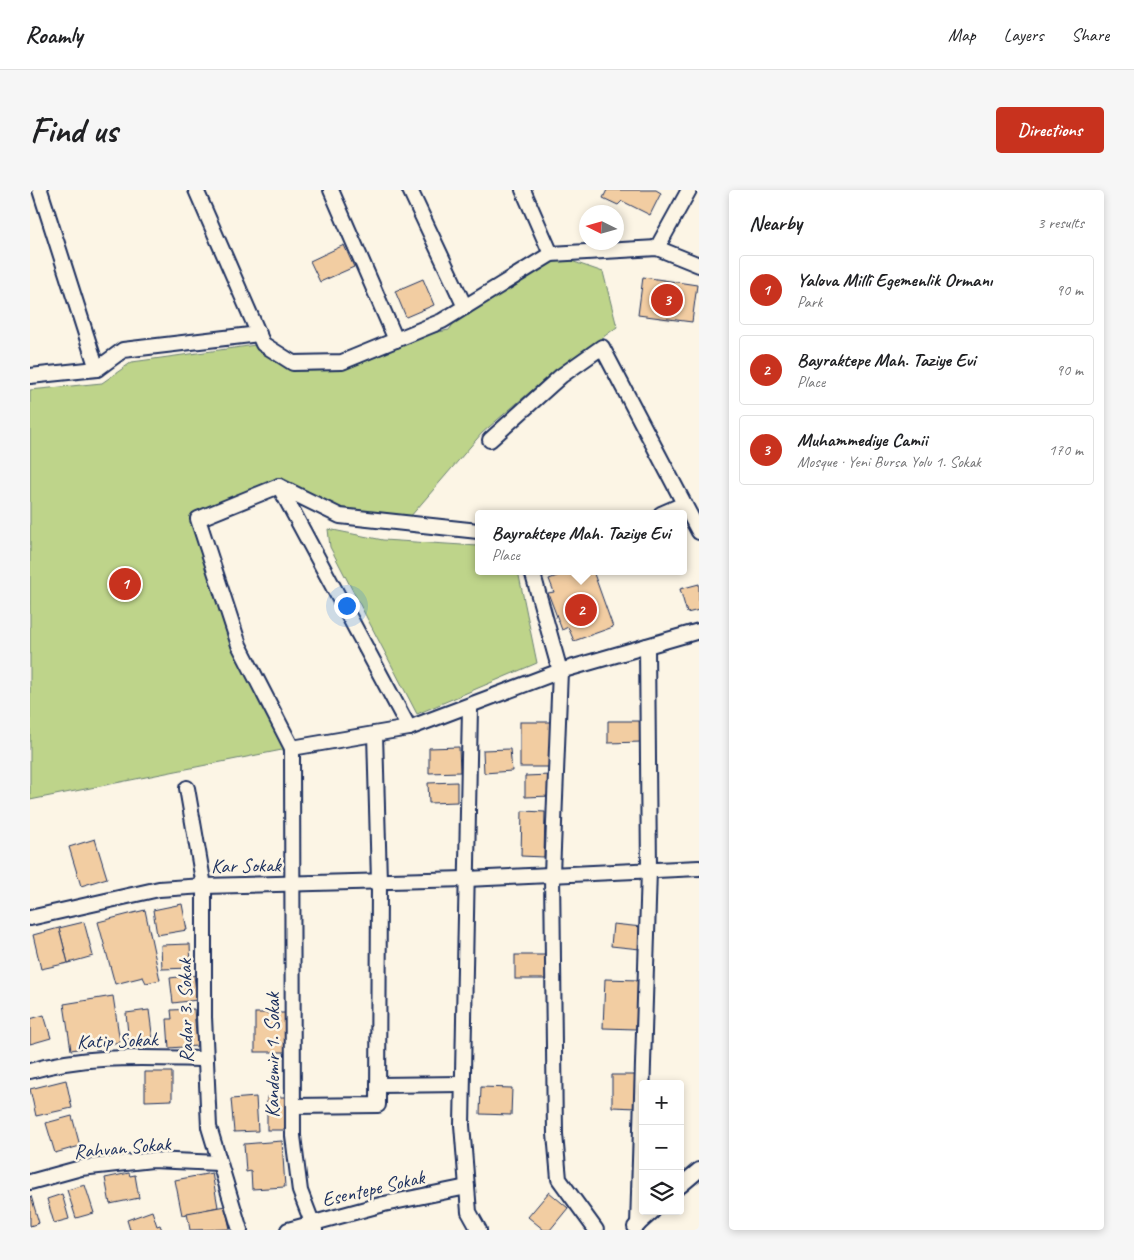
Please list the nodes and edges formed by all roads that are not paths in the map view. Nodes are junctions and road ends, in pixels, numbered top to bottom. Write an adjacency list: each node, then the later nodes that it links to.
1 (40, 190): 13 (street)
2 (196, 190): 11 (street)
3 (331, 190): 12 (street)
4 (410, 190): 10 (street)
5 (523, 190): 8 (street)
6 (689, 190): 7 (street)
7 (657, 248): 8 (street); 9 (street)
8 (551, 254): 10 (street)
9 (699, 265)
10 (465, 307): 12 (street)
11 (259, 334): 12 (street); 13 (street)
12 (396, 340)
13 (97, 369): 14 (street)
14 (30, 376)
15 (490, 440): 17 (street)
16 (279, 486): 19 (street); 26 (street); 28 (street)
17 (684, 504): 18 (street); 20 (street)
18 (670, 510)
19 (475, 531)
20 (699, 532)
21 (533, 575): 24 (street)
22 (699, 631): 23 (street)
23 (648, 646): 24 (street); 31 (street)
24 (560, 671): 25 (street); 32 (street)
25 (470, 707): 26 (street); 33 (street)
26 (409, 728): 27 (street)
27 (375, 734): 28 (street); 34 (street)
28 (292, 748): 35 (street, Kandemir 1. Sokak)
29 (187, 788): 36 (street, Radar 3. Sokak)
30 (699, 868): 31 (street, Kar Sokak)
31 (648, 870): 32 (street, Kar Sokak); 50 (street)
32 (552, 874): 33 (street, Kar Sokak); 54 (street)
33 (466, 879): 34 (street, Kar Sokak); 40 (street)
34 (379, 881): 35 (street, Kar Sokak); 41 (street)
35 (292, 885): 36 (street, Kar Sokak); 42 (street, Kandemir 1. Sokak)
36 (204, 886): 37 (street, Kar Sokak); 38 (street, Radar 3. Sokak)
37 (30, 918)
38 (206, 1059): 39 (street, Katip Sokak); 43 (street, Radar 3. Sokak)
39 (30, 1071)
40 (462, 1084): 41 (street); 47 (street)
41 (378, 1085): 42 (street)
42 (293, 1106): 49 (street, Kandemir 1. Sokak)
43 (219, 1162): 45 (street, Rahvan Sokak); 51 (street, Radar 3. Sokak)
44 (697, 1175): 46 (street)
45 (30, 1182)
46 (684, 1183)
47 (468, 1187): 49 (street, Esentepe Sokak); 53 (street)
48 (648, 1215): 50 (street)
49 (314, 1226): 52 (street, Esentepe Sokak)
50 (634, 1227)
51 (240, 1230)
52 (288, 1230)
53 (478, 1230)
54 (596, 1230)

